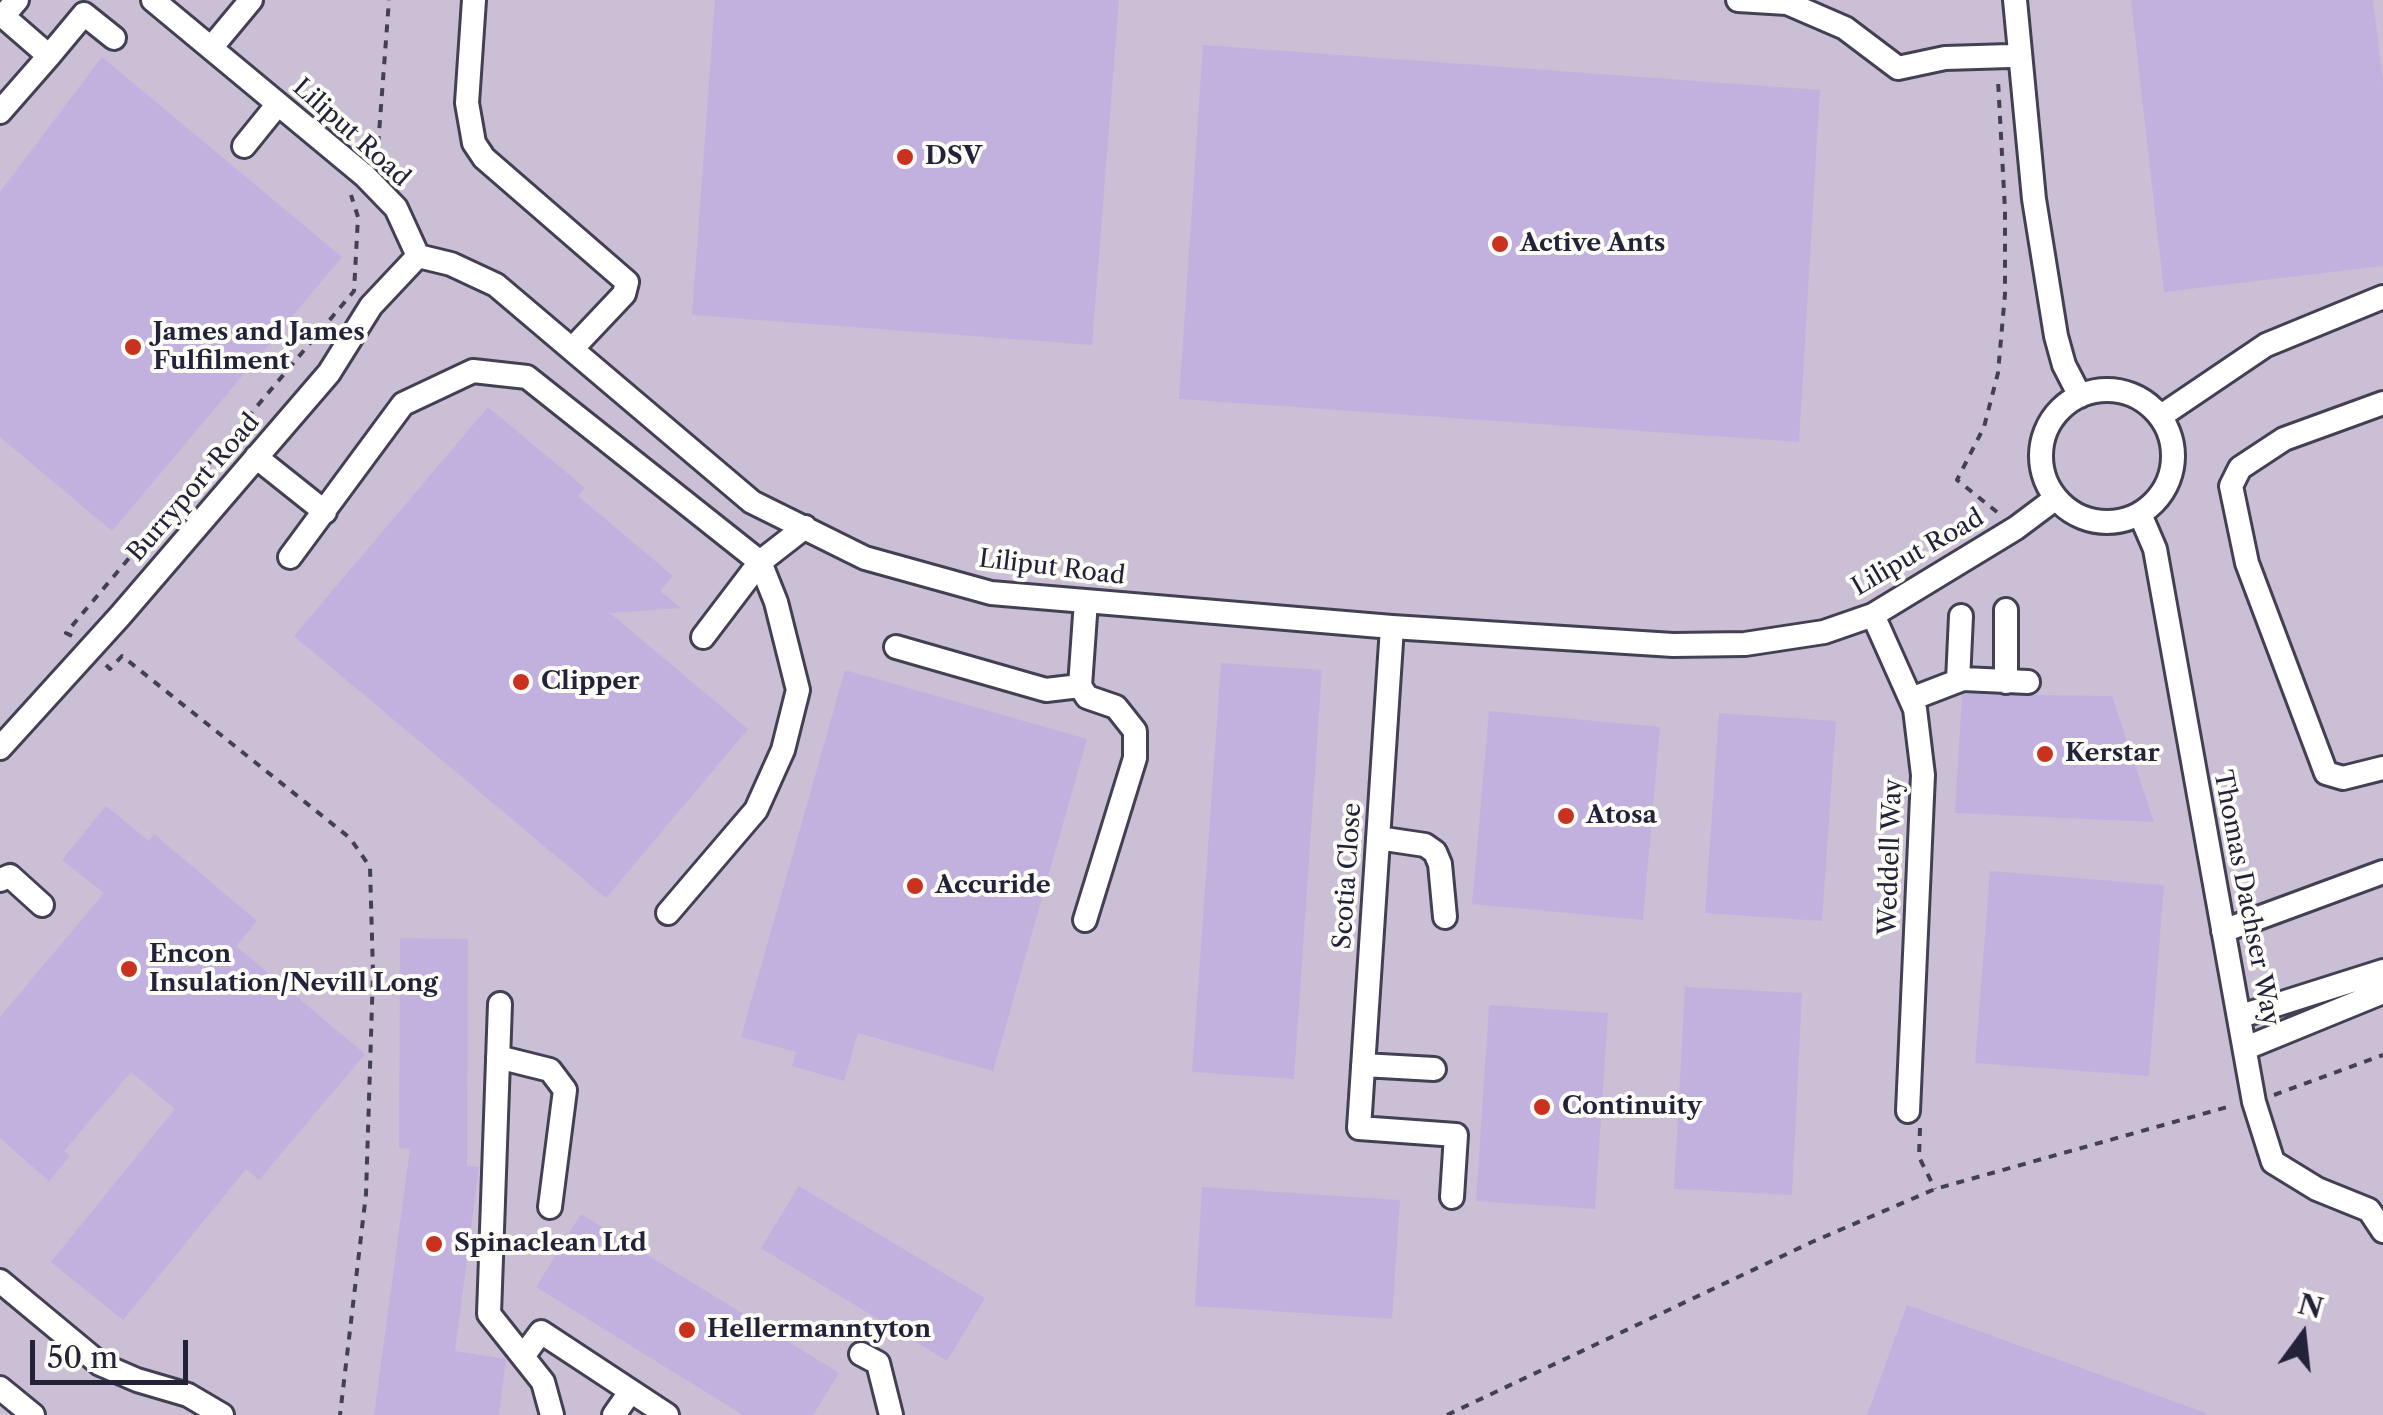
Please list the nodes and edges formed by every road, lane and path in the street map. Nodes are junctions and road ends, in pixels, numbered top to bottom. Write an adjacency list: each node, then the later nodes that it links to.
1 (17, 0): 10 (street)
2 (153, 0): 9 (street, Liliput Road)
3 (251, 0): 9 (street)
4 (389, 0): 15 (path)
5 (474, 0): 19 (street)
6 (1738, 0): 11 (street)
7 (2015, 0): 20 (street)
8 (114, 38): 10 (street)
9 (211, 48): 12 (street, Liliput Road)
10 (48, 56): 13 (street)
11 (2003, 56): 28 (path)
12 (278, 104): 14 (street); 17 (street, Liliput Road)
13 (0, 112)
14 (244, 146)
15 (377, 162)
16 (358, 186): 36 (path)
17 (418, 256): 19 (street, Liliput Road); 23 (street, Burryport Road)
18 (2383, 297): 22 (street)
19 (572, 349): 27 (street, Liliput Road)
20 (2080, 396): 22 (street); 24 (street)
21 (2383, 403): 44 (street)
22 (2161, 416): 26 (street)
23 (256, 457): 25 (street); 43 (street, Burryport Road)
24 (2056, 498): 26 (street); 28 (street, Liliput Road)
25 (324, 512): 29 (street); 30 (street)
26 (2140, 514): 52 (street, Thomas Dachser Way)
27 (805, 527): 30 (street); 31 (street, Liliput Road)
28 (2016, 528): 33 (street, Liliput Road)
29 (290, 557)
30 (760, 562): 37 (street); 49 (street)
31 (1086, 602): 35 (street, Liliput Road); 41 (street)
32 (2006, 610): 40 (street)
33 (1873, 614): 35 (street, Liliput Road); 42 (street, Weddell Way)
34 (1961, 616): 40 (street)
35 (1392, 628): 45 (street, Scotia Close)
36 (66, 632)
37 (702, 637)
38 (896, 647): 41 (street)
39 (110, 668): 75 (path)
40 (1958, 680): 42 (street)
41 (1080, 686): 51 (street)
42 (1911, 699): 63 (street, Weddell Way)
43 (0, 748)
44 (2383, 768)
45 (1378, 838): 50 (street); 60 (street, Scotia Close)
46 (2383, 872): 52 (street)
47 (0, 880): 48 (street)
48 (42, 906)
49 (668, 914)
50 (1444, 917)
51 (1085, 920)
52 (2224, 931): 56 (street, Thomas Dachser Way)
53 (2383, 971): 56 (street)
54 (2383, 992): 57 (street)
55 (500, 1004): 59 (street)
56 (2240, 1016): 57 (street, Thomas Dachser Way)
57 (2246, 1048): 62 (street, Thomas Dachser Way)
58 (2383, 1055): 62 (path)
59 (498, 1057): 66 (street); 70 (street)
60 (1364, 1065): 61 (street); 65 (street, Scotia Close)
61 (1434, 1068)
62 (2254, 1102): 64 (path); 67 (street, Thomas Dachser Way)
63 (1908, 1111): 64 (path)
64 (1935, 1189): 80 (path)
65 (1452, 1197)
66 (550, 1207)
67 (2379, 1219)
68 (0, 1281): 74 (street)
69 (861, 1354): 79 (street)
70 (524, 1355): 72 (street); 76 (street)
71 (0, 1388): 73 (street)
72 (630, 1392): 77 (street); 78 (street)
73 (33, 1415)
74 (222, 1415)
75 (340, 1415)
76 (552, 1415)
77 (614, 1415)
78 (667, 1415)
79 (891, 1415)
80 (1447, 1415)

